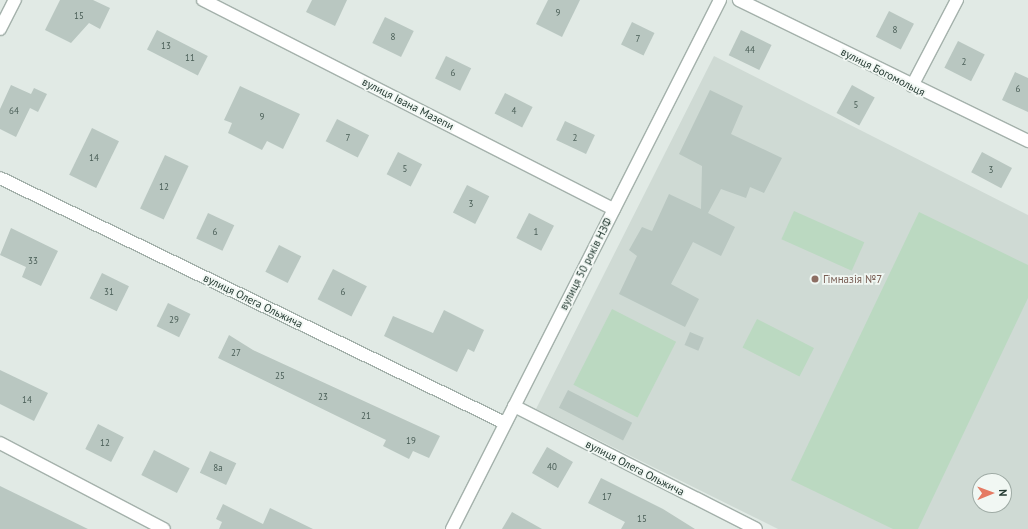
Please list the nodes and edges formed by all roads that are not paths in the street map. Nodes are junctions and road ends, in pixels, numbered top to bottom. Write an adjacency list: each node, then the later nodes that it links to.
1 (15, 0): 6 (street)
2 (203, 0): 10 (street, вулиця Івана Мазепи)
3 (720, 0): 10 (street, вулиця 50 років НЗФ)
4 (739, 0): 7 (street, вулиця Богомольця)
5 (957, 0): 7 (street)
6 (0, 29)
7 (912, 86): 8 (street, вулиця Богомольця)
8 (1028, 141)
9 (0, 178): 12 (street, вулиця Олега Ольжича)
10 (614, 209): 11 (street, вулиця 50 років НЗФ)
11 (514, 406): 12 (street, вулиця 50 років НЗФ); 16 (street, вулиця Олега Ольжича)
12 (505, 423): 15 (street, вулиця 50 років НЗФ)
13 (0, 443): 14 (street)
14 (164, 529)
15 (452, 529)
16 (756, 529)

